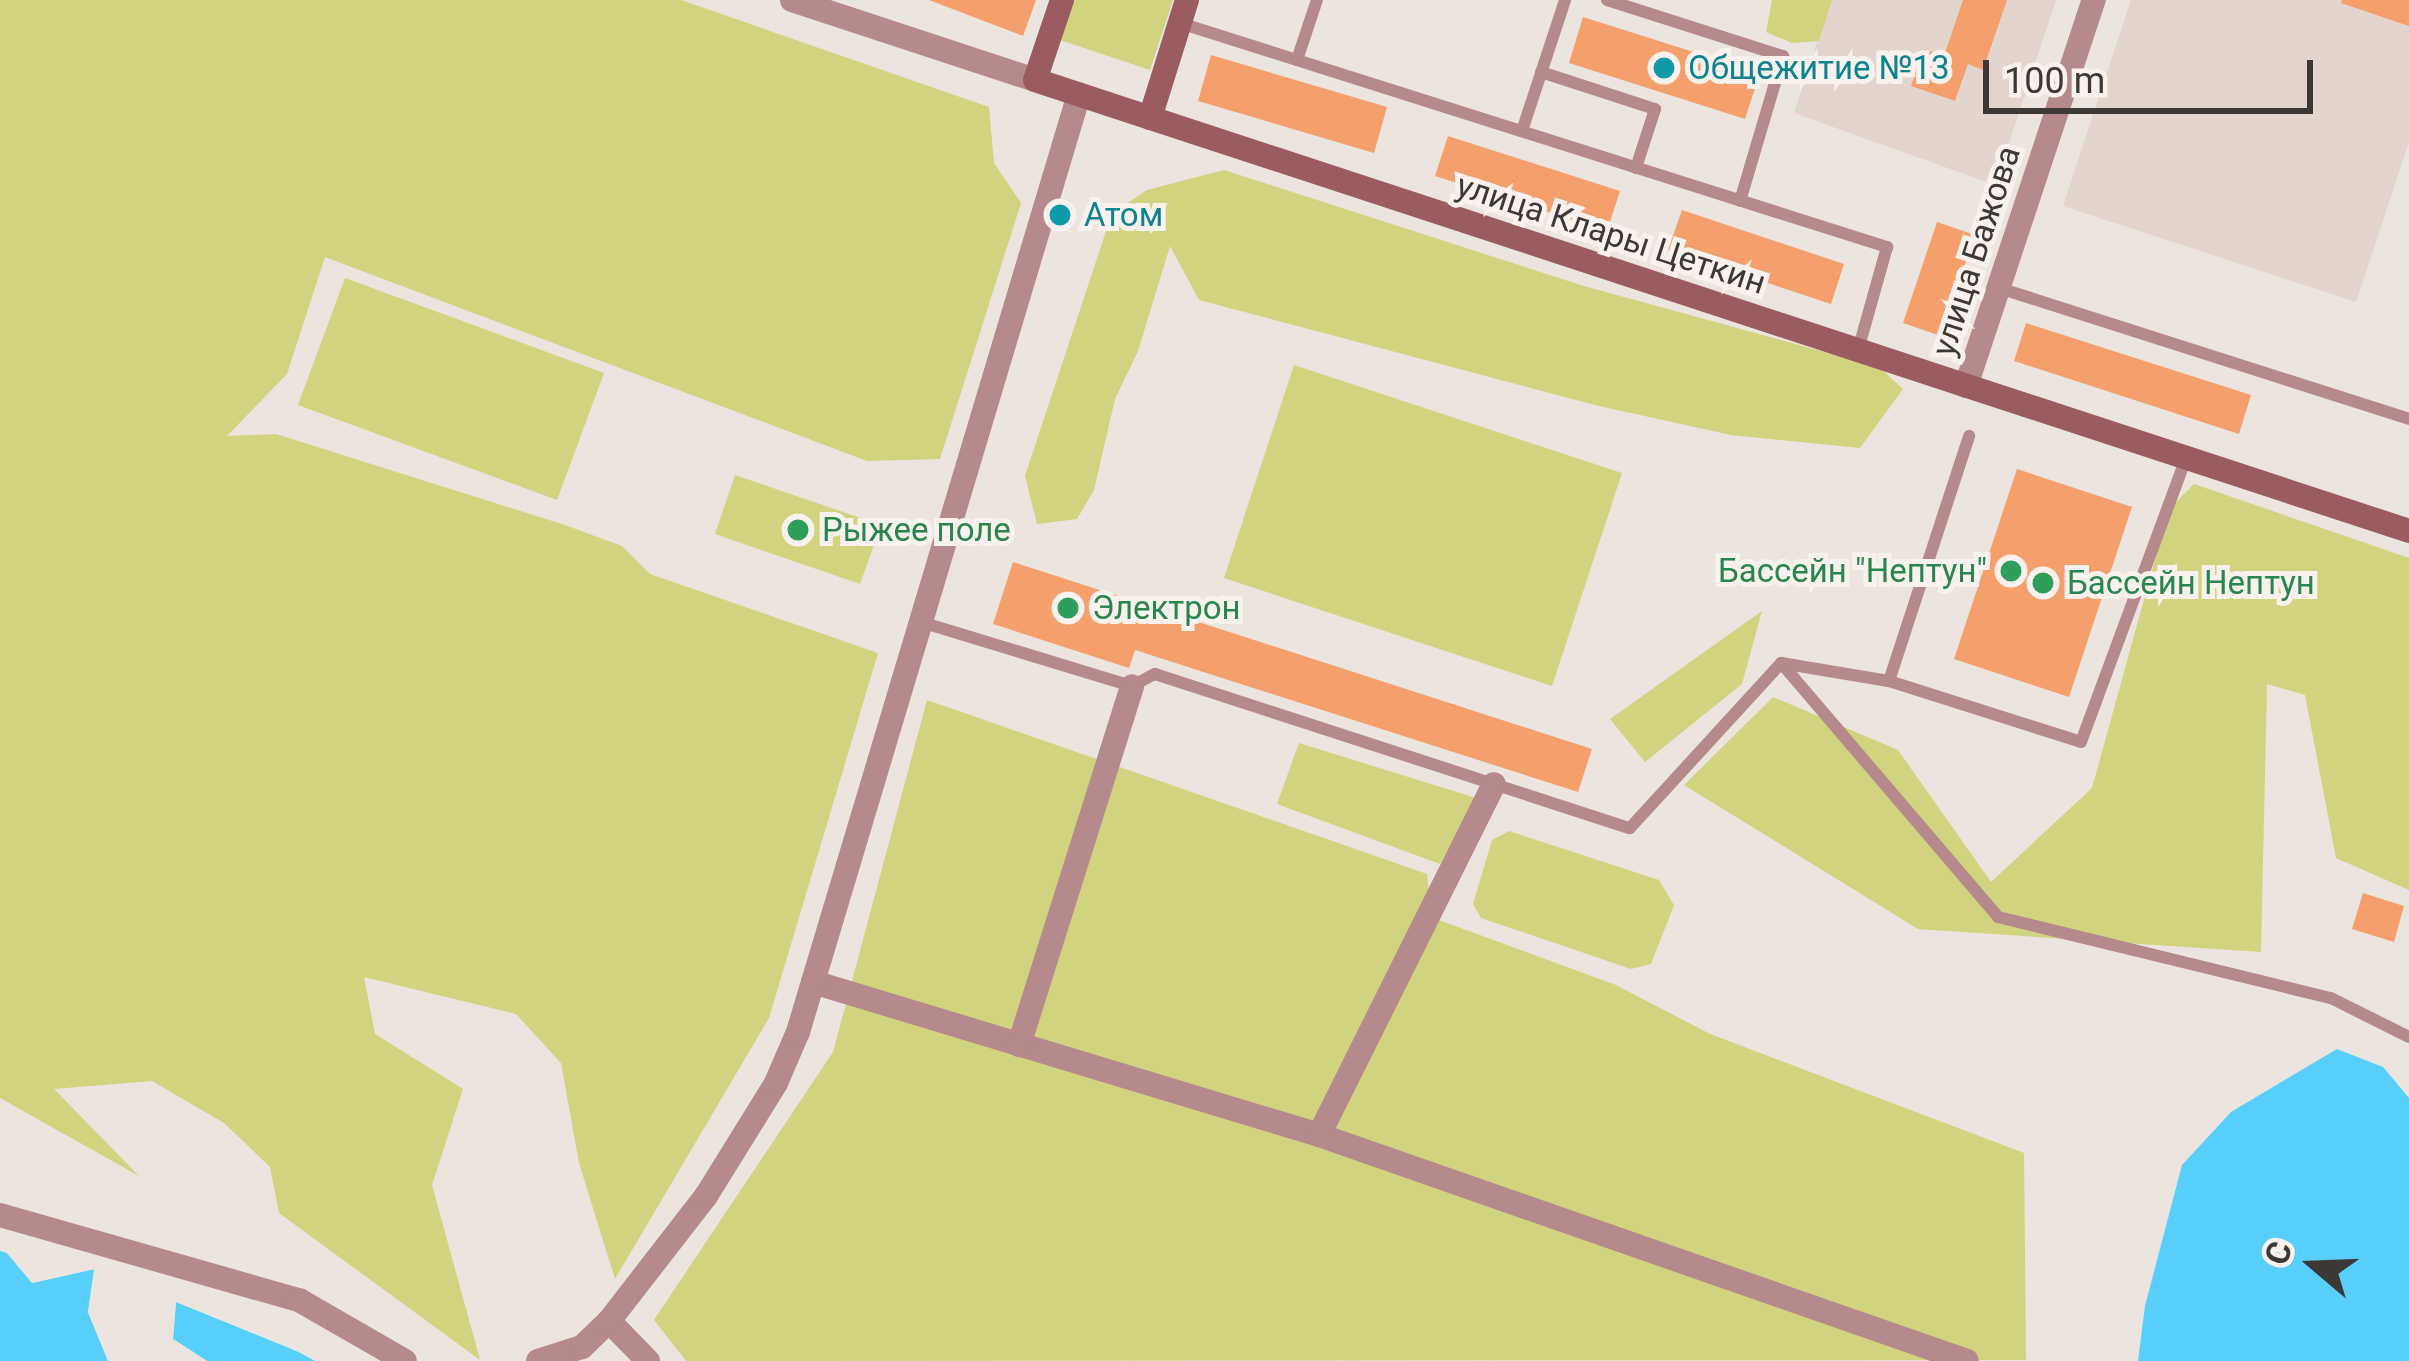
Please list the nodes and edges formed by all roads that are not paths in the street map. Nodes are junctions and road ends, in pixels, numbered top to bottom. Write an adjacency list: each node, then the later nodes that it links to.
1 (792, 0): 10 (street, улица Клары Цеткин)
2 (1062, 0): 10 (street)
3 (1317, 0): 8 (lane)
4 (1565, 0): 9 (lane)
5 (1607, 0): 15 (lane)
6 (2094, 0): 16 (street, улица Бажова)
7 (1183, 12): 8 (lane); 12 (street)
8 (1297, 60): 13 (lane)
9 (1541, 72): 13 (lane); 14 (lane)
10 (1036, 80): 11 (street, улица Клары Цеткин)
11 (1079, 94): 12 (street, улица Клары Цеткин); 23 (street)
12 (1150, 118): 17 (street, улица Клары Цеткин)
13 (1522, 131): 14 (lane)
14 (1636, 168): 15 (lane)
15 (1740, 201): 17 (lane)
16 (1997, 288): 18 (street, улица Бажова); 19 (lane)
17 (1858, 350): 18 (street, улица Клары Цеткин)
18 (1966, 386): 21 (street, улица Клары Цеткин)
19 (2409, 419)
20 (1969, 436): 25 (lane)
21 (2186, 458): 22 (street, улица Клары Цеткин); 25 (lane)
22 (2409, 531)
23 (921, 622): 26 (lane); 28 (street)
24 (1781, 663): 25 (lane); 27 (lane); 29 (lane)
25 (1889, 682)
26 (1132, 686): 27 (lane); 30 (street)
27 (1494, 784): 31 (street)
28 (813, 982): 30 (street); 33 (street)
29 (2409, 1037)
30 (1019, 1045): 31 (street)
31 (1319, 1136): 37 (street)
32 (0, 1215): 34 (street)
33 (609, 1321): 35 (street); 36 (street)
34 (405, 1361)
35 (538, 1361)
36 (649, 1361)
37 (1967, 1361)

